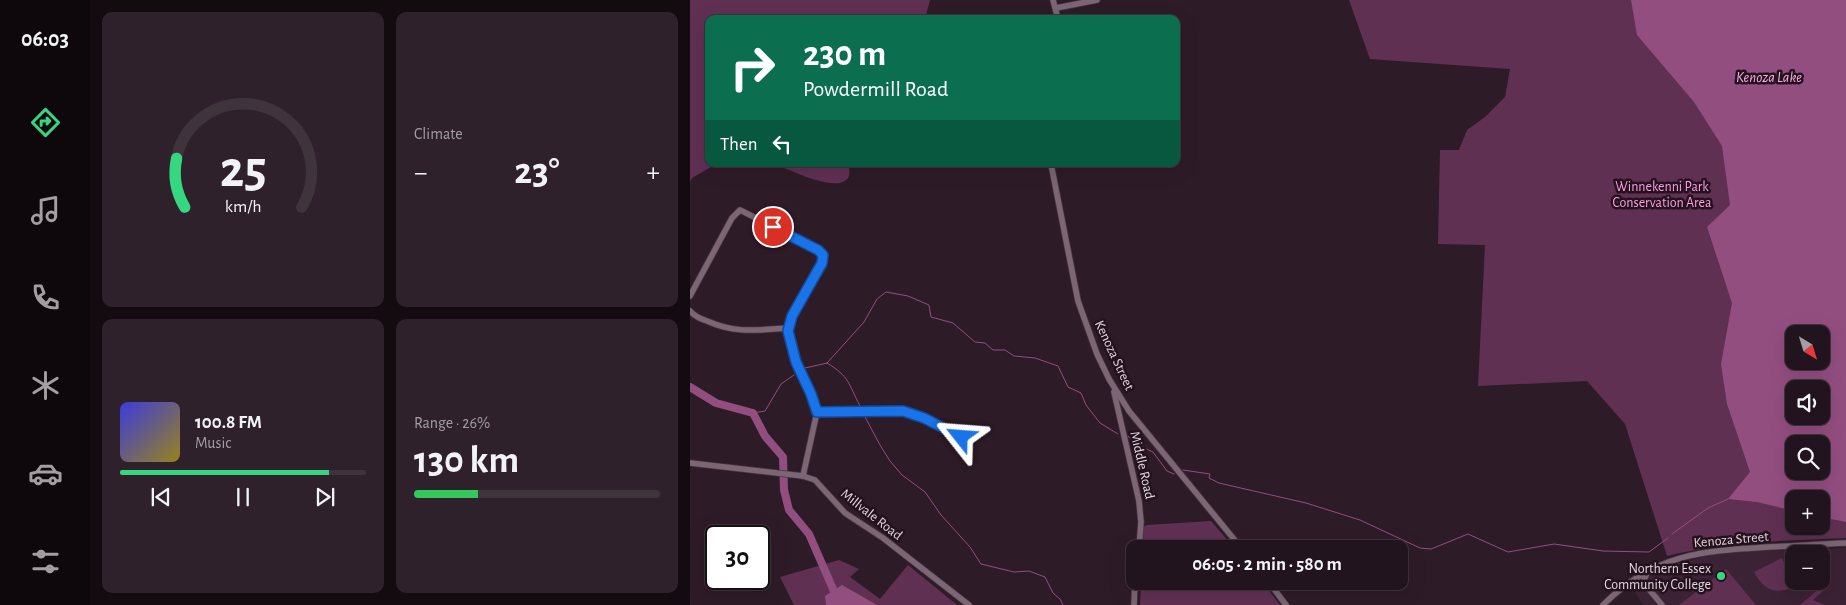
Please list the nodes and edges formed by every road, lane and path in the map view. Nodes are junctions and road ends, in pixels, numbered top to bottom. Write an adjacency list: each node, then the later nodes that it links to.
1 (1053, 0): 3 (street)
2 (1097, 0): 3 (street)
3 (1056, 8): 4 (street)
4 (1057, 15)
5 (1052, 167): 9 (street, Kenoza Street)
6 (690, 296): 8 (street)
7 (690, 311): 8 (street)
8 (789, 328): 10 (street)
9 (1113, 388): 14 (street, Middle Road); 15 (street, Kenoza Street)
10 (817, 412): 11 (street); 13 (street)
11 (961, 437)
12 (690, 463): 13 (street, Millvale Road)
13 (803, 476): 20 (street, Millvale Road)
14 (1140, 540)
15 (1235, 540)
16 (1846, 544): 17 (street, Kenoza Street)
17 (1648, 571): 23 (street, Kenoza Street); 24 (street)
18 (1135, 590): 21 (street)
19 (1275, 590): 22 (street)
20 (969, 605)
21 (1134, 605)
22 (1286, 605)
23 (1603, 605)
24 (1662, 605)

